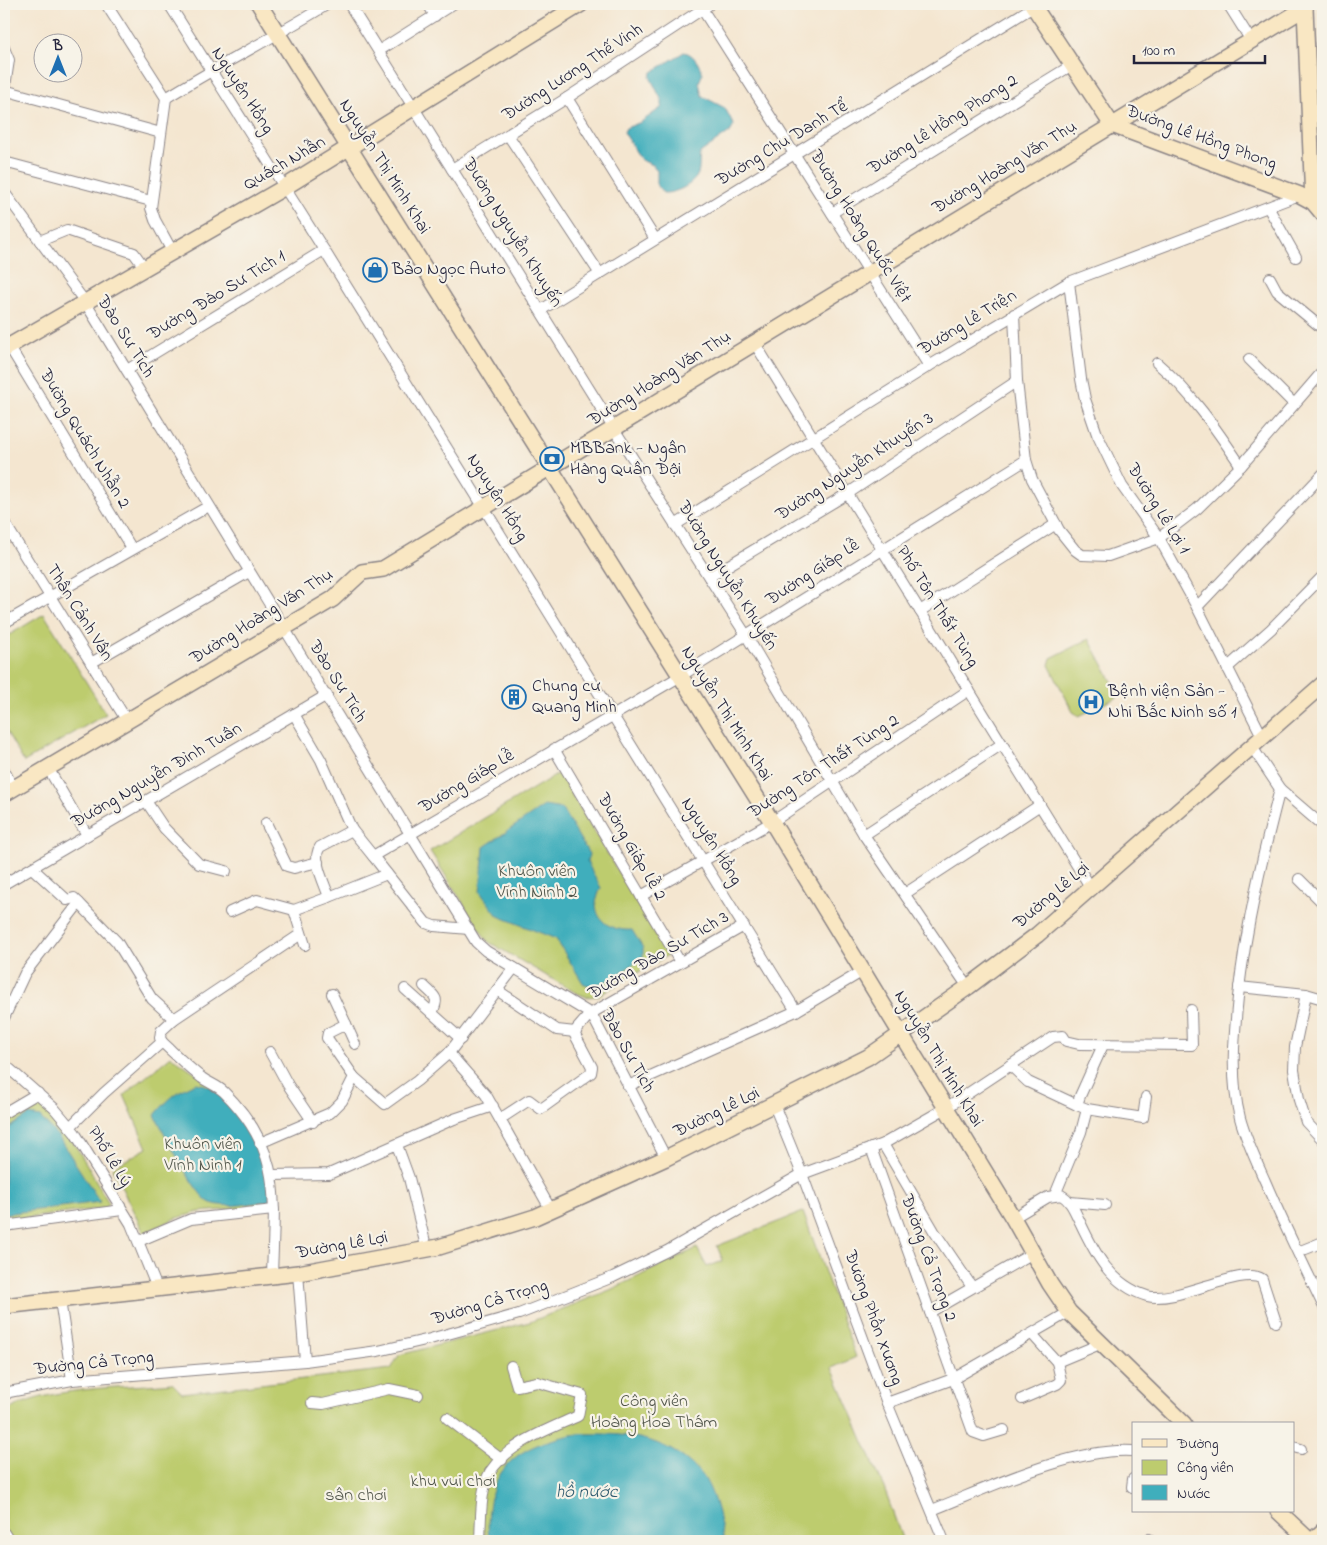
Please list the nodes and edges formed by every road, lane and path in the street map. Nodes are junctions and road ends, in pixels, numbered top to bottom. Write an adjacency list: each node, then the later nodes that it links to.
1 (106, 4): 21 (street)
2 (169, 4): 19 (street, Nguyên Hồng)
3 (259, 4): 14 (street, Nguyễn Thị Minh Khai)
4 (328, 4): 14 (street)
5 (349, 4): 17 (street, Đường Nguyễn Khuyến)
6 (428, 4): 13 (street)
7 (453, 4): 13 (street)
8 (581, 4): 23 (street, Quách Nhẫn)
9 (1228, 4): 15 (street)
10 (704, 5): 22 (street, Đường Lương Thế Vinh); 28 (street, Đường Hoàng Quốc Việt)
11 (1035, 5): 18 (street, Đường Lê Hồng Phong); 28 (street, Đường Chu Danh Tể)
12 (1305, 6): 15 (street, Đường Hoàng Văn Thụ); 33 (street)
13 (435, 16): 17 (street)
14 (278, 34): 19 (street); 27 (street, Nguyễn Thị Minh Khai)
15 (1250, 39): 24 (street, Đường Hoàng Văn Thụ)
16 (4, 48): 20 (street)
17 (380, 50): 23 (street, Đường Nguyễn Khuyến)
18 (1072, 65): 24 (street, Đường Lê Hồng Phong); 36 (street, Đường Lê Hồng Phong 2)
19 (209, 71): 21 (street); 31 (street, Nguyên Hồng)
20 (4, 92): 25 (street)
21 (166, 98): 25 (street)
22 (567, 98): 26 (street, Đường Lương Thế Vinh); 37 (street)
23 (413, 109): 27 (street, Quách Nhẫn); 30 (street, Đường Nguyễn Khuyến)
24 (1112, 125): 33 (street, Đường Lê Hồng Phong); 43 (street, Đường Hoàng Văn Thụ)
25 (160, 134): 34 (street)
26 (508, 135): 30 (street, Đường Lương Thế Vinh); 44 (street)
27 (350, 148): 31 (street, Quách Nhẫn); 64 (street, Nguyễn Thị Minh Khai)
28 (796, 155): 36 (street, Đường Hoàng Quốc Việt); 37 (street, Đường Chu Danh Tể)
29 (4, 162): 34 (street)
30 (452, 169): 48 (street, Đường Nguyễn Khuyến)
31 (284, 187): 39 (street, Nguyên Hồng); 40 (street, Quách Nhẫn)
32 (4, 192): 38 (street, Đào Sư Tích)
33 (1312, 200): 35 (street, Đường Lê Triện)
34 (151, 201): 40 (street)
35 (1268, 207): 41 (street); 46 (street, Đường Lê Triện)
36 (832, 212): 43 (street, Đường Hoàng Quốc Việt)
37 (655, 239): 44 (street, Đường Chu Danh Tể)
38 (40, 241): 42 (street); 47 (street, Đào Sư Tích)
39 (324, 250): 56 (street, Đường Đào Sư Tích 1); 68 (street, Nguyên Hồng)
40 (172, 251): 42 (street, Quách Nhẫn)
41 (1296, 257)
42 (144, 268): 47 (street, Quách Nhẫn)
43 (869, 271): 51 (street, Đường Hoàng Văn Thụ); 55 (street, Đường Hoàng Quốc Việt)
44 (600, 274): 48 (street, Đường Chu Danh Tể)
45 (1270, 278): 50 (street)
46 (1069, 282): 49 (street, Đường Lê Triện); 72 (street, Đường Lê Lợi 1)
47 (85, 302): 52 (street, Quách Nhẫn); 56 (street, Đào Sư Tích)
48 (541, 310): 60 (street, Đường Nguyễn Khuyến)
49 (1014, 314): 55 (street, Đường Lê Triện); 58 (street)
50 (1323, 329)
51 (754, 342): 60 (street, Đường Hoàng Văn Thụ); 61 (street, Phố Tôn Thất Tùng)
52 (6, 348): 73 (street, Đường Quách Nhẫn 2)
53 (1249, 359): 59 (street)
54 (1158, 363): 63 (street)
55 (929, 366): 61 (street, Đường Lê Triện)
56 (127, 370): 67 (street, Đào Sư Tích)
57 (1323, 371): 59 (street)
58 (1016, 381): 62 (street); 66 (street, Đường Nguyễn Khuyến 3)
59 (1294, 404): 63 (street)
60 (614, 430): 64 (street, Đường Hoàng Văn Thụ); 71 (street, Đường Nguyễn Khuyến)
61 (813, 439): 66 (street, Phố Tôn Thất Tùng); 71 (street, Đường Lê Triện)
62 (1026, 460): 70 (street); 74 (street, Đường Giáp Lễ)
63 (1241, 466): 72 (street)
64 (551, 468): 68 (street, Đường Hoàng Văn Thụ); 86 (street, Nguyễn Thị Minh Khai)
65 (1323, 474): 79 (street)
66 (847, 494): 74 (street, Phố Tôn Thất Tùng); 77 (street, Đường Nguyễn Khuyến 3)
67 (209, 506): 73 (street); 75 (street, Đào Sư Tích)
68 (484, 508): 82 (street, Đường Hoàng Văn Thụ); 91 (street, Nguyên Hồng)
69 (4, 522): 78 (street, Thân Cảnh Vân)
70 (1056, 524): 72 (street); 80 (street)
71 (675, 525): 77 (street, Đường Nguyễn Khuyến)
72 (1158, 538): 79 (street, Đường Lê Lợi 1)
73 (132, 549): 78 (street)
74 (881, 549): 80 (street, Phố Tôn Thất Tùng); 83 (street, Đường Giáp Lễ)
75 (249, 572): 82 (street, Đào Sư Tích); 84 (street)
76 (1323, 576): 85 (street)
77 (709, 577): 83 (street, Đường Nguyễn Khuyến)
78 (51, 598): 81 (street); 84 (street, Thân Cảnh Vân)
79 (1197, 607): 85 (street, Đường Lê Lợi 1)
80 (920, 611): 88 (street, Phố Tôn Thất Tùng)
81 (4, 623)
82 (284, 628): 89 (street, Đào Sư Tích); 92 (street, Đường Hoàng Văn Thụ)
83 (746, 635): 86 (street, Đường Giáp Lễ); 98 (street, Đường Nguyễn Khuyến)
84 (91, 663): 92 (street, Thân Cảnh Vân)
85 (1227, 668): 93 (street, Đường Lê Lợi 1)
86 (679, 676): 91 (street, Đường Giáp Lễ); 103 (street, Nguyễn Thị Minh Khai)
87 (1323, 684): 93 (street, Đường Lê Lợi)
88 (969, 690): 94 (street, Phố Tôn Thất Tùng); 98 (street, Đường Tôn Thất Tùng 2)
89 (327, 695): 90 (street, Đường Nguyễn Đình Tuân); 107 (street, Đào Sư Tích)
90 (294, 714): 101 (street, Đường Nguyễn Đình Tuân); 106 (street)
91 (613, 714): 95 (street, Đường Giáp Lễ); 111 (street, Nguyên Hồng)
92 (127, 721): 96 (street, Đường Hoàng Văn Thụ)
93 (1258, 742): 99 (street, Đường Lê Lợi 1); 118 (street, Đường Lê Lợi)
94 (1002, 744): 102 (street, Phố Tôn Thất Tùng); 108 (street)
95 (554, 749): 107 (street, Đường Giáp Lễ); 120 (street, Đường Giáp Lễ 2)
96 (48, 768): 100 (street, Đường Hoàng Văn Thụ); 109 (street)
97 (4, 770): 100 (street)
98 (832, 782): 103 (street, Đường Tôn Thất Tùng 2); 108 (street, Đường Nguyễn Khuyến)
99 (1280, 789): 105 (street, Đường Lê Lợi 1); 135 (street)
100 (9, 791)
101 (146, 801): 109 (street, Đường Nguyễn Đình Tuân); 114 (street)
102 (1040, 805): 118 (street, Phố Tôn Thất Tùng); 119 (street)
103 (772, 822): 111 (street, Đường Tôn Thất Tùng 2); 132 (street, Nguyễn Thị Minh Khai)
104 (266, 823): 112 (street)
105 (1323, 826)
106 (352, 830): 110 (street); 112 (street)
107 (410, 835): 110 (street, Đường Giáp Lễ); 127 (street, Đào Sư Tích)
108 (864, 835): 119 (street, Đường Nguyễn Khuyến)
109 (87, 836): 113 (street, Đường Nguyễn Đình Tuân)
110 (373, 856): 115 (street)
111 (704, 861): 120 (street, Đường Tôn Thất Tùng 2); 126 (street, Nguyên Hồng)
112 (318, 862): 121 (street)
113 (32, 868): 117 (street, Đường Nguyễn Đình Tuân); 122 (street)
114 (226, 871)
115 (387, 874): 121 (street); 127 (street)
116 (1300, 879): 123 (street)
117 (4, 884)
118 (1092, 888): 134 (street, Đường Lê Lợi)
119 (906, 893): 134 (street, Đường Nguyễn Khuyến)
120 (641, 896): 130 (street, Đường Giáp Lễ 2)
121 (329, 897): 124 (street)
122 (79, 903): 145 (street); 146 (street)
123 (1323, 903)
124 (294, 910): 125 (street); 128 (street)
125 (230, 912)
126 (744, 926): 130 (street, Đường Đào Sư Tích 3); 142 (street, Nguyên Hồng)
127 (469, 929): 131 (street, Đào Sư Tích)
128 (301, 934): 129 (street); 146 (street)
129 (305, 946)
130 (680, 962): 144 (street, Đường Đào Sư Tích 3)
131 (514, 968): 137 (street); 144 (street, Đào Sư Tích)
132 (863, 971): 142 (street); 149 (street, Nguyễn Thị Minh Khai)
133 (424, 986): 143 (street)
134 (968, 987): 149 (street, Đường Lê Lợi)
135 (1239, 987): 139 (street); 189 (street)
136 (405, 989): 143 (street)
137 (497, 990): 148 (street); 150 (street)
138 (332, 994): 147 (street)
139 (1306, 994): 140 (street); 170 (street)
140 (1323, 999)
141 (1191, 1010): 153 (street)
142 (796, 1011): 159 (street)
143 (432, 1013): 150 (street)
144 (590, 1014): 148 (street); 159 (street, Đào Sư Tích)
145 (4, 1018)
146 (174, 1019): 151 (street)
147 (346, 1024): 152 (street); 158 (street)
148 (575, 1032): 167 (street)
149 (902, 1034): 162 (street, Đường Lê Lợi); 165 (street, Nguyễn Thị Minh Khai)
150 (461, 1039): 155 (street)
151 (162, 1042): 169 (street); 171 (street)
152 (355, 1044)
153 (1103, 1045): 157 (street, Đường Cả Trọng); 164 (street)
154 (270, 1052): 168 (street)
155 (448, 1053): 158 (street); 163 (street)
156 (4, 1064): 160 (street, Phố Lê Lý)
157 (1010, 1065): 164 (street); 165 (street, Đường Cả Trọng)
158 (354, 1077): 168 (street)
159 (628, 1086): 175 (street, Đào Sư Tích)
160 (38, 1093): 166 (street); 169 (street, Phố Lê Lý)
161 (1146, 1097): 164 (street)
162 (774, 1105): 175 (street, Đường Lê Lợi); 176 (street, Đường Phồn Xương)
163 (493, 1106): 167 (street); 173 (street)
164 (1082, 1107): 178 (street)
165 (946, 1108): 172 (street, Đường Cả Trọng); 184 (street, Nguyễn Thị Minh Khai)
166 (4, 1113)
167 (500, 1119): 183 (street)
168 (313, 1122): 171 (street)
169 (70, 1126): 181 (street, Phố Lê Lý)
170 (1323, 1140)
171 (260, 1143): 177 (street)
172 (883, 1144): 174 (street, Đường Cả Trọng); 193 (street)
173 (397, 1145): 177 (street); 188 (street)
174 (871, 1148): 176 (street, Đường Cả Trọng); 198 (street, Đường Cả Trọng 2)
175 (666, 1158): 183 (street, Đường Lê Lợi)
176 (802, 1174): 203 (street, Đường Cả Trọng); 212 (street, Đường Phồn Xương)
177 (272, 1175): 182 (street)
178 (1055, 1195): 179 (street); 184 (street)
179 (1070, 1202): 180 (street); 200 (street)
180 (1105, 1205)
181 (122, 1210): 185 (street); 186 (street, Phố Lê Lý)
182 (274, 1210): 186 (street); 192 (street)
183 (551, 1210): 188 (street, Đường Lê Lợi)
184 (1013, 1218): 190 (street, Nguyễn Thị Minh Khai)
185 (4, 1226)
186 (139, 1241): 194 (street, Phố Lê Lý)
187 (1323, 1242): 189 (street)
188 (427, 1250): 191 (street, Đường Lê Lợi)
189 (1298, 1252): 196 (street)
190 (1033, 1253): 193 (street); 199 (street, Nguyễn Thị Minh Khai)
191 (298, 1273): 192 (street, Đường Lê Lợi); 203 (street)
192 (272, 1276): 194 (street, Đường Lê Lợi)
193 (972, 1287): 198 (street)
194 (157, 1288): 195 (street, Đường Lê Lợi)
195 (60, 1300): 197 (street, Đường Lê Lợi); 206 (street)
196 (1323, 1305)
197 (4, 1306)
198 (930, 1312): 207 (street, Đường Cả Trọng 2)
199 (1069, 1312): 201 (street); 202 (street, Nguyễn Thị Minh Khai)
200 (1276, 1322)
201 (1032, 1334): 204 (street); 207 (street)
202 (1100, 1344): 204 (street); 214 (street, Nguyễn Thị Minh Khai)
203 (305, 1361): 206 (street, Đường Cả Trọng)
204 (1057, 1362): 210 (street)
205 (511, 1366): 217 (street)
206 (72, 1380): 208 (street, Đường Cả Trọng)
207 (953, 1380): 212 (street); 215 (street, Đường Cả Trọng 2)
208 (6, 1393)
209 (418, 1395): 211 (street)
210 (1022, 1399)
211 (312, 1403)
212 (887, 1403): 218 (street, Đường Phồn Xương)
213 (447, 1418): 217 (street)
214 (1182, 1422)
215 (1004, 1430)
216 (1132, 1451): 218 (street)
217 (502, 1460): 223 (street)
218 (932, 1510): 224 (street, Đường Phồn Xương)
219 (1279, 1512): 225 (street)
220 (1323, 1531): 225 (street)
221 (4, 1533): 222 (street)
222 (9, 1541)
223 (480, 1541)
224 (944, 1541)
225 (1311, 1541)

